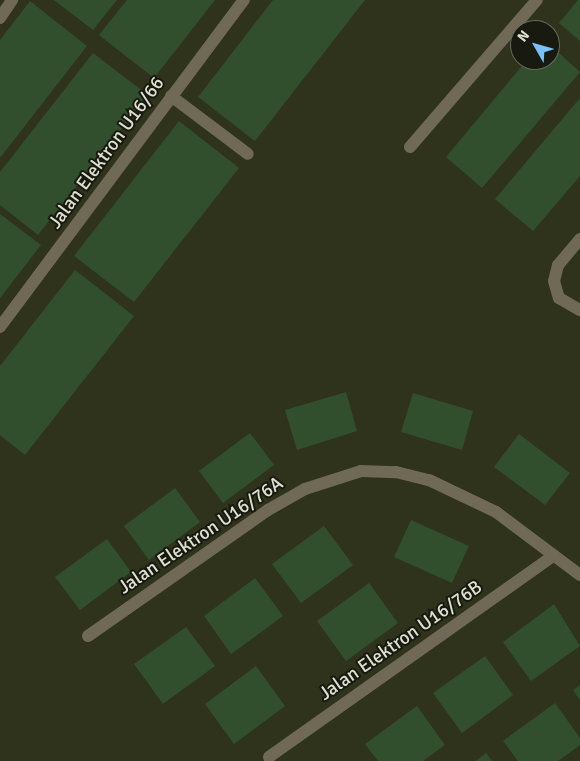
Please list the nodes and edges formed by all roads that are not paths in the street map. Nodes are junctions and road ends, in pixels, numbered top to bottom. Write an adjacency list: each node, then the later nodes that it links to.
1 (12, 0): 4 (street)
2 (244, 0): 5 (street, Jalan Elektron U16/66)
3 (537, 0): 6 (street)
4 (0, 18)
5 (171, 96): 7 (street); 10 (street, Jalan Elektron U16/66)
6 (410, 146)
7 (248, 154)
8 (580, 239): 9 (street)
9 (580, 310)
10 (0, 327)
11 (554, 555): 12 (street, Jalan Elektron U16/76A); 13 (street, Jalan Elektron U16/76A); 14 (street, Jalan Elektron U16/76B)
12 (580, 575)
13 (88, 636)
14 (269, 757)

